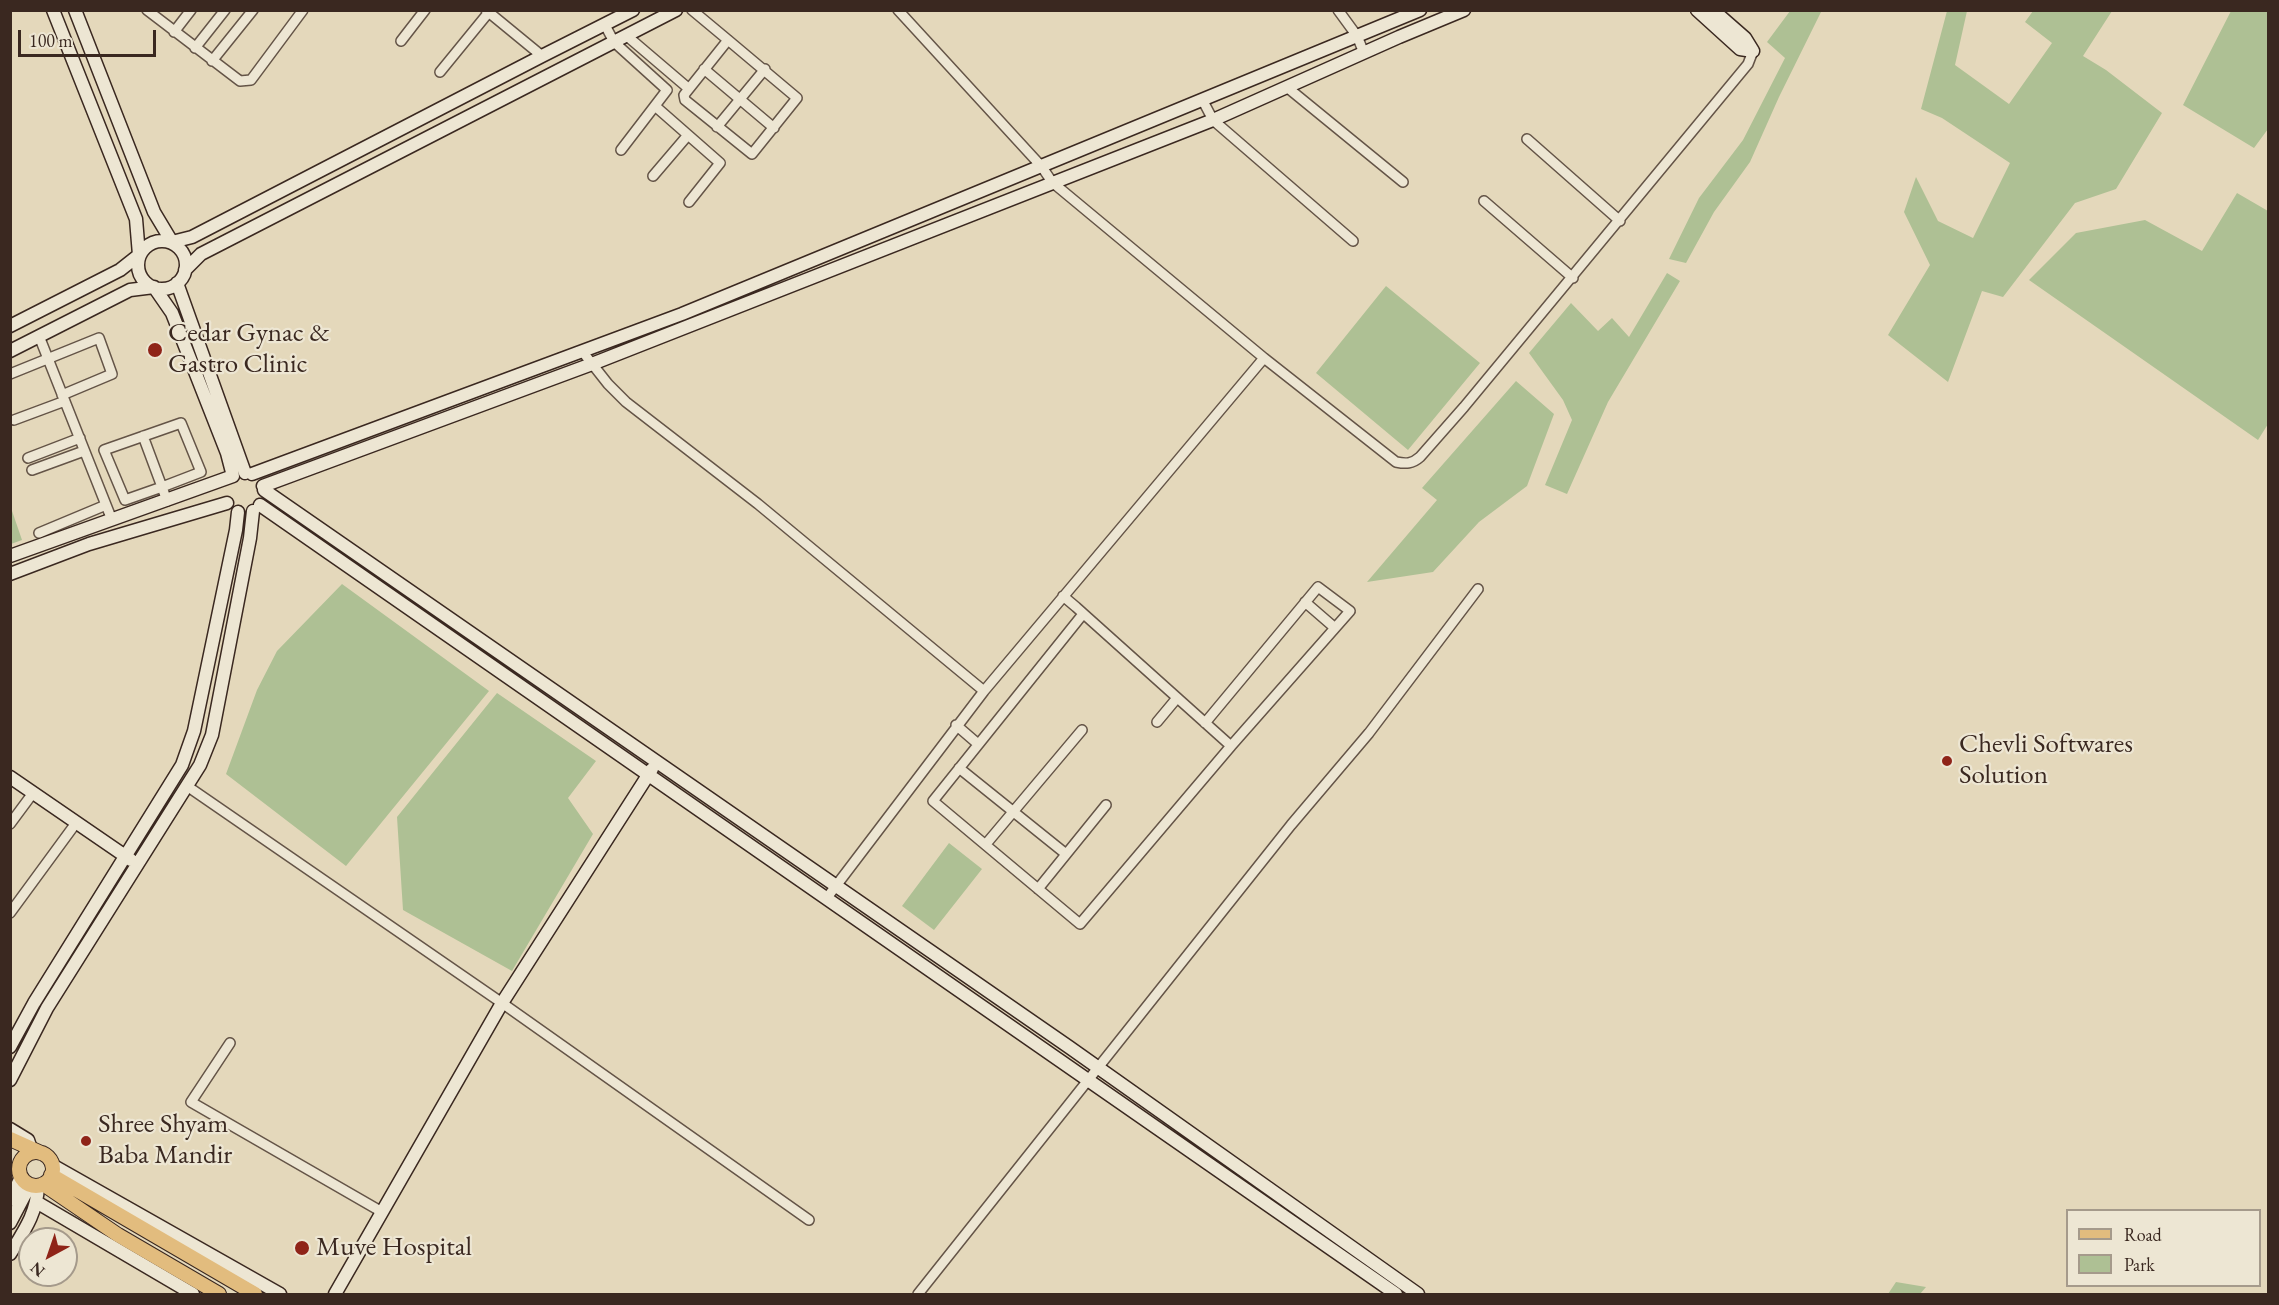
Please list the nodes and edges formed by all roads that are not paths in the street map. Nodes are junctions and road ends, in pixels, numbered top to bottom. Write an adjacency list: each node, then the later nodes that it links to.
1 (53, 10): 54 (street)
2 (75, 10): 53 (street)
3 (147, 10): 20 (street)
4 (191, 10): 20 (street)
5 (225, 10): 26 (street)
6 (252, 10): 30 (street)
7 (303, 10): 30 (street)
8 (425, 10): 24 (street)
9 (633, 10): 19 (street)
10 (676, 10): 21 (street)
11 (692, 10): 23 (street)
12 (898, 10): 45 (street)
13 (1338, 10): 22 (street)
14 (1420, 10): 22 (street)
15 (1464, 10): 28 (street)
16 (1697, 10): 27 (street)
17 (1713, 10): 27 (street)
18 (487, 11): 29 (street); 33 (street)
19 (604, 25): 25 (street); 29 (street)
20 (174, 32): 26 (street)
21 (627, 36): 25 (street); 34 (street)
22 (1357, 36): 28 (street); 37 (street)
23 (728, 40): 31 (street); 32 (street)
24 (401, 41)
25 (614, 42): 38 (street); 55 (street)
26 (195, 48): 30 (street)
27 (1754, 51): 51 (street)
28 (1364, 53): 35 (street)
29 (542, 56): 53 (street)
30 (212, 61)
31 (704, 69): 34 (street); 36 (street)
32 (765, 69): 36 (street); 41 (street)
33 (440, 72)
34 (688, 88): 40 (street)
35 (1288, 88): 39 (street); 48 (street)
36 (740, 99): 40 (street); 41 (street)
37 (1203, 100): 39 (street); 45 (street)
38 (655, 106): 42 (street); 44 (street)
39 (1213, 120): 47 (street); 52 (street)
40 (717, 127): 41 (street)
41 (774, 128)
42 (688, 135): 46 (street); 50 (street)
43 (1527, 139): 51 (street)
44 (621, 150)
45 (1042, 167): 47 (street); 62 (street)
46 (653, 176)
47 (1052, 182): 63 (street); 65 (street)
48 (1403, 182)
49 (1484, 201): 56 (street)
50 (689, 202)
51 (1620, 221): 56 (street)
52 (1353, 241)
53 (172, 242): 54 (street); 55 (street)
54 (140, 255): 58 (street); 59 (street)
55 (185, 270): 57 (street)
56 (1573, 278): 63 (street)
57 (177, 283): 58 (street); 74 (street)
58 (154, 287): 60 (street); 74 (street)
59 (13, 321)
60 (39, 336): 61 (street); 64 (street)
61 (10, 351)
62 (582, 351): 65 (street); 74 (street)
63 (1264, 358): 87 (street)
64 (48, 359): 66 (street); 67 (street); 67 (street)
65 (592, 364): 76 (street); 91 (street)
66 (10, 374)
67 (64, 398): 68 (street); 70 (street)
68 (14, 420)
69 (143, 436): 75 (street); 75 (street); 75 (street)
70 (80, 438): 71 (street); 72 (street)
71 (84, 451): 73 (street); 79 (street)
72 (28, 458)
73 (32, 470)
74 (243, 474): 76 (street); 77 (street); 78 (street)
75 (162, 487): 77 (street)
76 (264, 488): 80 (street); 99 (street)
77 (167, 501): 82 (street)
78 (227, 503): 81 (street); 85 (street)
79 (106, 505): 82 (street); 83 (street)
80 (257, 508): 81 (street); 101 (street); 103 (street)
81 (238, 512): 111 (street)
82 (112, 520): 84 (street)
83 (39, 533)
84 (10, 556)
85 (10, 574)
86 (1478, 589): 120 (street)
87 (1063, 596): 89 (street); 91 (street)
88 (1305, 602): 90 (street); 90 (street); 94 (street)
89 (1083, 614): 92 (street); 97 (street)
90 (1335, 628): 98 (street)
91 (984, 691): 95 (street)
92 (1178, 698): 93 (street); 94 (street)
93 (1156, 722)
94 (1205, 723): 98 (street)
95 (956, 725): 97 (street); 113 (street)
96 (1082, 730): 106 (street)
97 (978, 744): 100 (street)
98 (1231, 746): 114 (street)
99 (657, 760): 101 (street); 113 (street)
100 (959, 768): 106 (street); 109 (street)
101 (648, 775): 115 (street); 117 (street)
102 (10, 777): 104 (street)
103 (187, 786): 112 (street); 117 (street)
104 (33, 793): 107 (street); 108 (street)
105 (1106, 805): 110 (street)
106 (1012, 812): 109 (street); 110 (street)
107 (76, 823): 111 (street); 116 (street)
108 (10, 824)
109 (986, 844): 114 (street)
110 (1066, 854): 114 (street)
111 (124, 856): 112 (street); 119 (street)
112 (137, 864): 121 (street)
113 (836, 885): 115 (street); 120 (street)
114 (1038, 889)
115 (826, 899): 122 (street)
116 (10, 913)
117 (502, 1003): 129 (street); 130 (street)
118 (230, 1043): 129 (street)
119 (10, 1047)
120 (1098, 1067): 122 (street); 140 (street)
121 (10, 1080)
122 (1087, 1081): 138 (street); 139 (street)
123 (10, 1129): 125 (street)
124 (10, 1139): 125 (main road)
125 (36, 1151): 126 (main road); 126 (main road)
126 (33, 1177): 127 (street); 128 (street); 131 (street); 134 (main road); 135 (main road); 136 (street)
127 (11, 1198)
128 (38, 1203): 132 (street); 133 (street)
129 (382, 1212): 137 (street)
130 (810, 1220)
131 (10, 1223)
132 (10, 1254)
133 (193, 1294)
134 (219, 1294)
135 (255, 1294)
136 (280, 1294)
137 (335, 1294)
138 (918, 1294)
139 (1396, 1294)
140 (1418, 1294)

